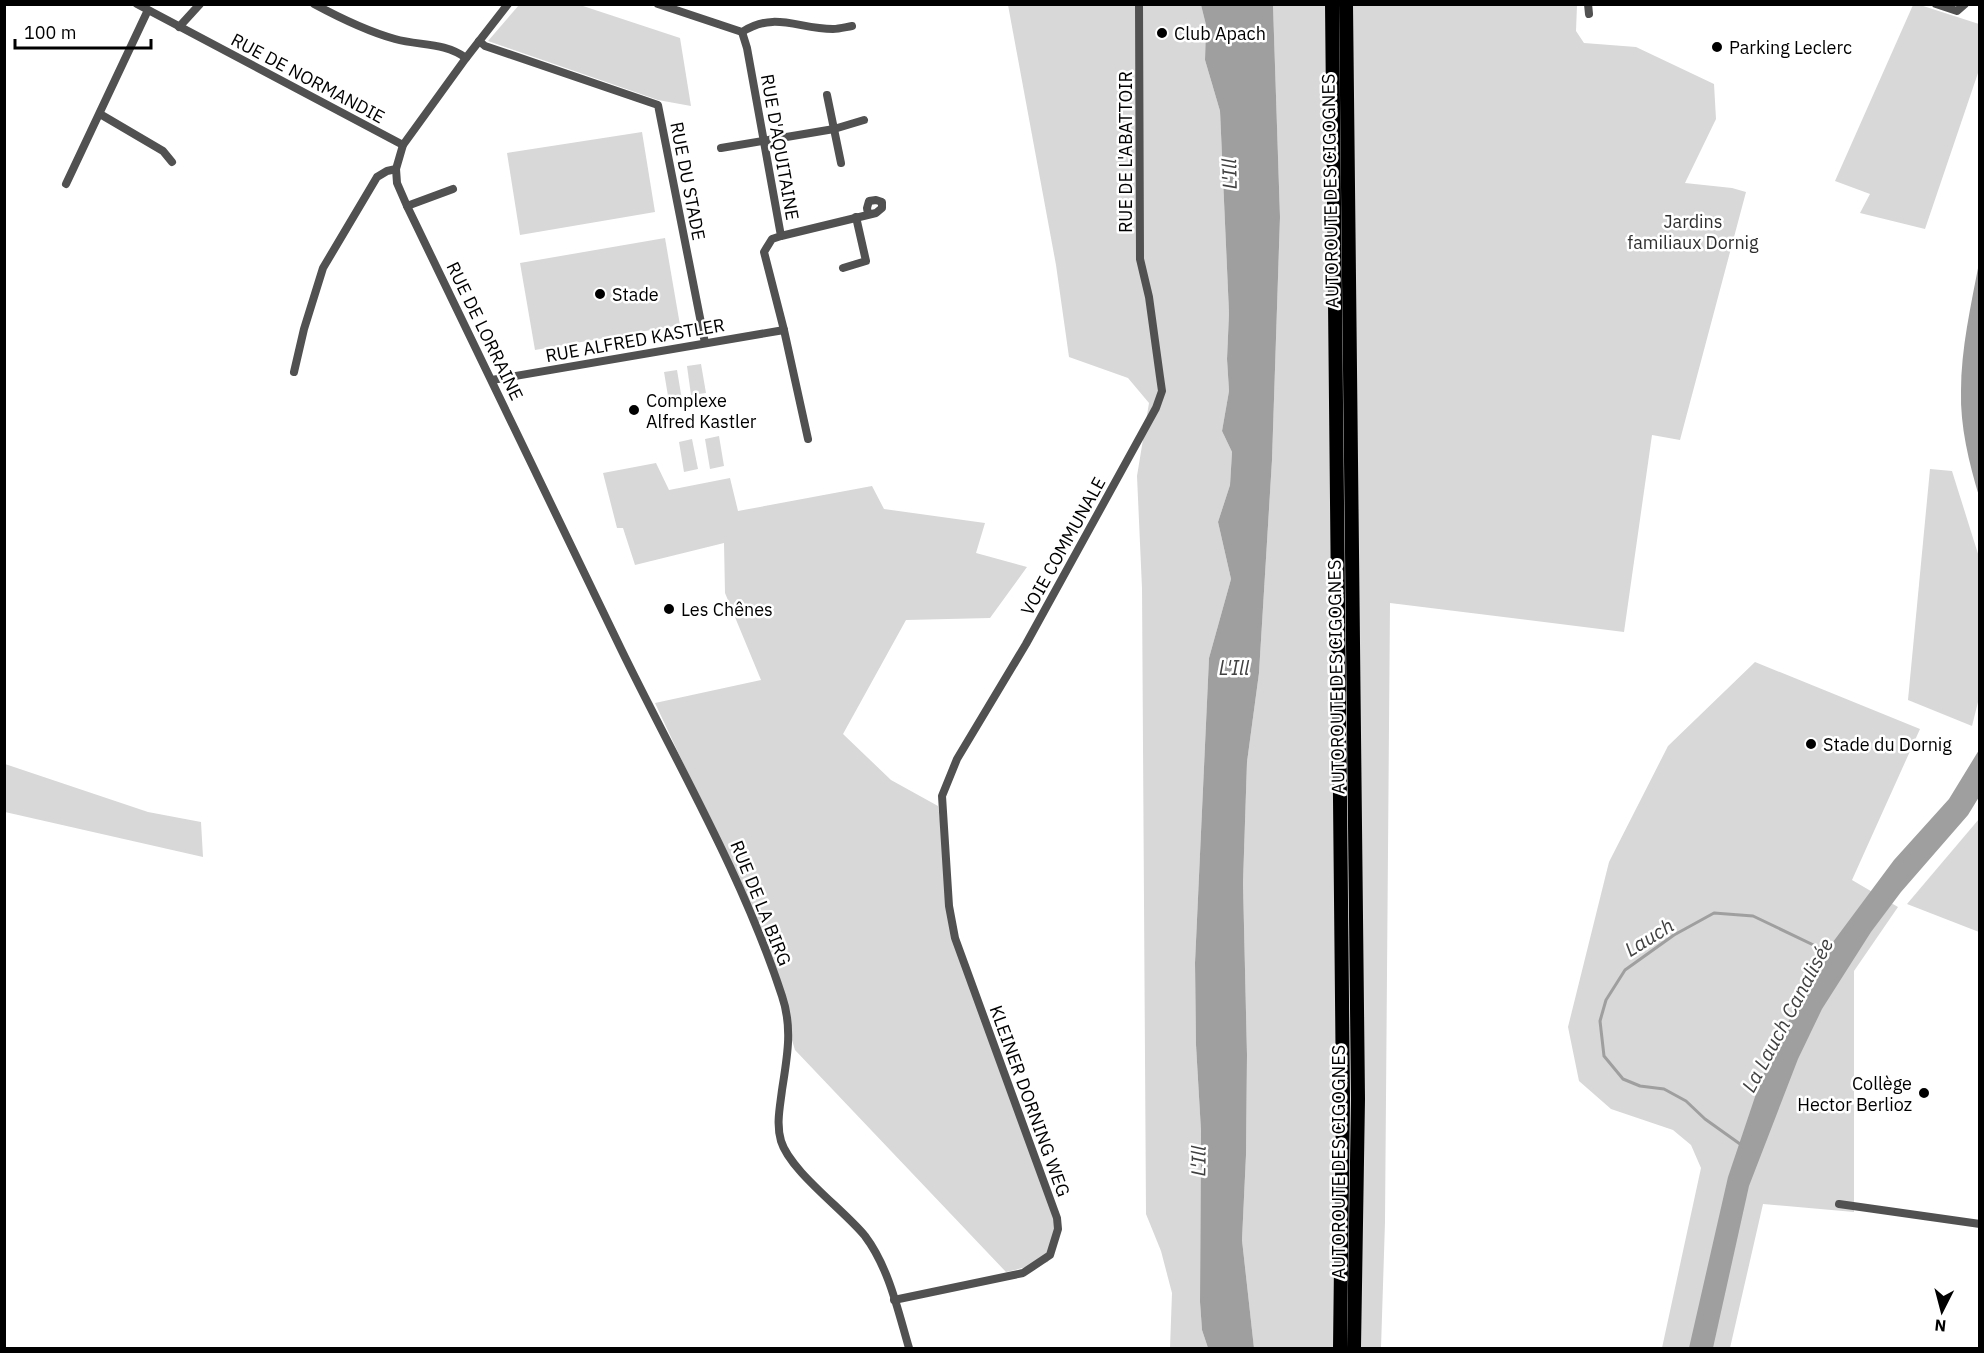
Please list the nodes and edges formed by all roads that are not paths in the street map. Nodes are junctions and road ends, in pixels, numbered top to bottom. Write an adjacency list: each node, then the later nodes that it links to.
1 (136, 4): 12 (street, RUE DE NORMANDIE)
2 (200, 4): 15 (street)
3 (314, 4): 18 (street)
4 (508, 4): 17 (street)
5 (658, 4): 16 (street)
6 (1139, 4): 36 (street, RUE DE L'ABATTOIR)
7 (1332, 4): 48 (highway, AUTOROUTE DES CIGOGNES)
8 (1346, 4): 49 (highway, AUTOROUTE DES CIGOGNES)
9 (1588, 4): 13 (street)
10 (1936, 4): 11 (street)
11 (1965, 4)
12 (148, 10): 15 (street, RUE DE NORMANDIE); 20 (street)
13 (1588, 14)
14 (852, 26): 16 (street)
15 (179, 27): 24 (street, RUE DE NORMANDIE)
16 (742, 32): 23 (street, RUE D'AQUITAINE)
17 (479, 41): 18 (street); 38 (street, RUE DU STADE)
18 (466, 58): 24 (street)
19 (828, 95): 22 (street)
20 (100, 114): 26 (street); 29 (street)
21 (864, 120): 22 (street)
22 (834, 129): 23 (street); 27 (street)
23 (764, 141): 25 (street); 34 (street, RUE D'AQUITAINE)
24 (403, 145): 28 (street)
25 (721, 148)
26 (172, 162)
27 (840, 163)
28 (396, 169): 31 (street, RUE DE LORRAINE); 39 (street)
29 (66, 184)
30 (453, 189): 31 (street)
31 (407, 206): 40 (street, RUE DE LORRAINE)
32 (868, 214): 33 (street)
33 (856, 217): 34 (street); 35 (street)
34 (781, 236): 37 (street, RUE D'AQUITAINE)
35 (843, 268)
36 (1149, 297): 43 (street, VOIE COMMUNALE)
37 (784, 330): 38 (street, RUE ALFRED KASTLER); 41 (street)
38 (705, 343): 40 (street, RUE ALFRED KASTLER)
39 (294, 372)
40 (492, 380): 42 (street, RUE DE LORRAINE)
41 (808, 439)
42 (534, 469): 46 (street, RUE DE LA BIRG)
43 (942, 796): 46 (street, KLEINER DORNING WEG)
44 (1839, 1204): 45 (street)
45 (1980, 1224)
46 (894, 1300): 47 (street, RUE DE LA BIRG)
47 (909, 1348)
48 (1340, 1348)
49 (1354, 1348)

